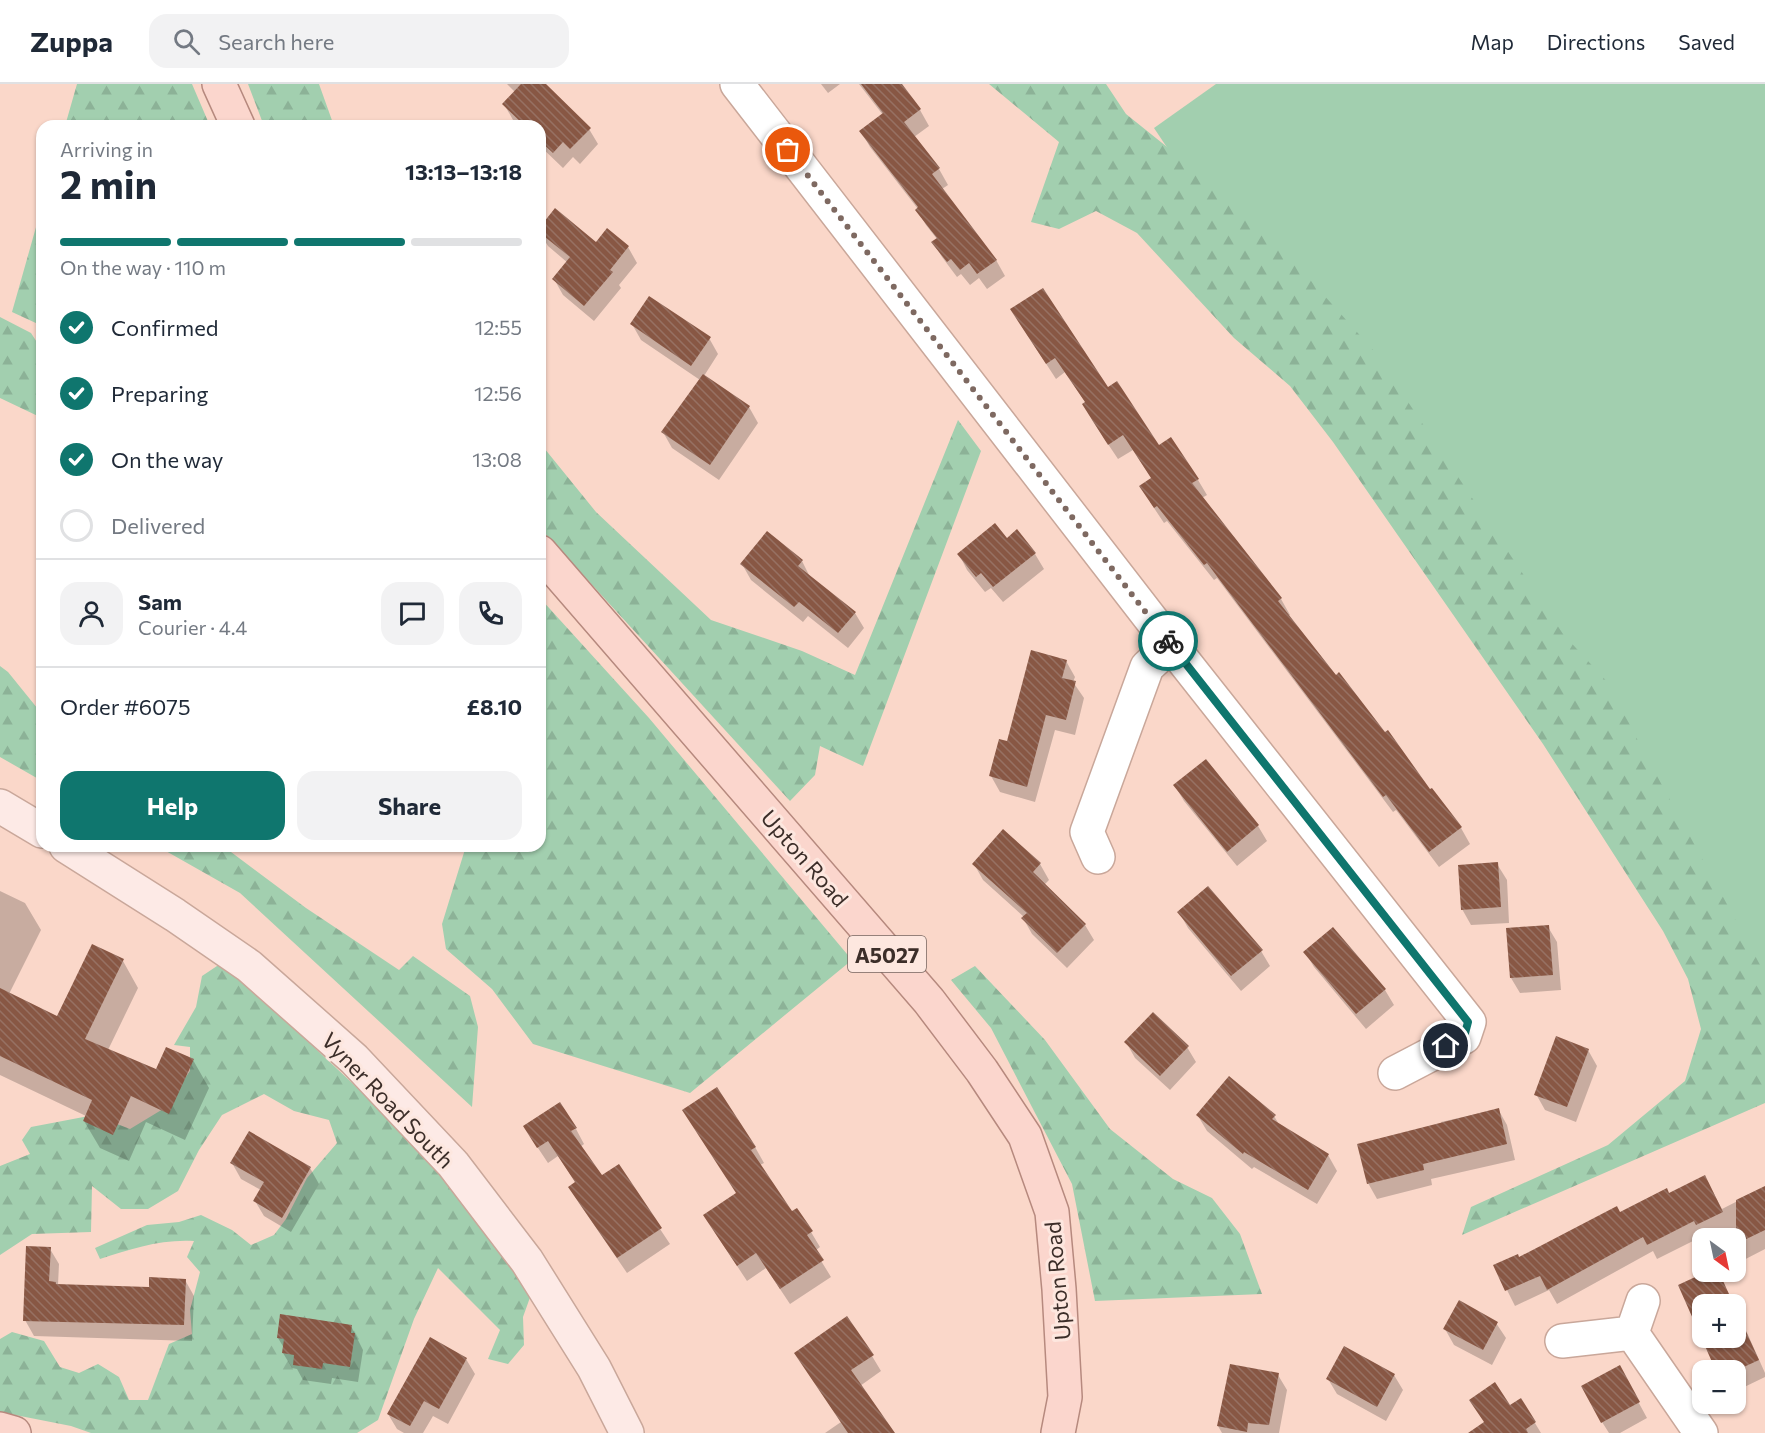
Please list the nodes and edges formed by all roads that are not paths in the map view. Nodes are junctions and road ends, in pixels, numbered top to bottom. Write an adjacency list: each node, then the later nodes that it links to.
1 (219, 84): 3 (main road)
2 (736, 84): 5 (street)
3 (235, 120)
4 (546, 559): 17 (main road, Upton Road / A5027)
5 (1171, 645): 9 (street); 10 (street)
6 (0, 806): 7 (street)
7 (36, 827)
8 (75, 852): 16 (street, Vyner Road South)
9 (1098, 857)
10 (1395, 1073)
11 (1643, 1301): 12 (street)
12 (1632, 1333): 13 (street); 18 (street)
13 (1562, 1341)
14 (0, 1429): 15 (main road)
15 (14, 1433)
16 (627, 1433)
17 (1058, 1433)
18 (1701, 1433)

